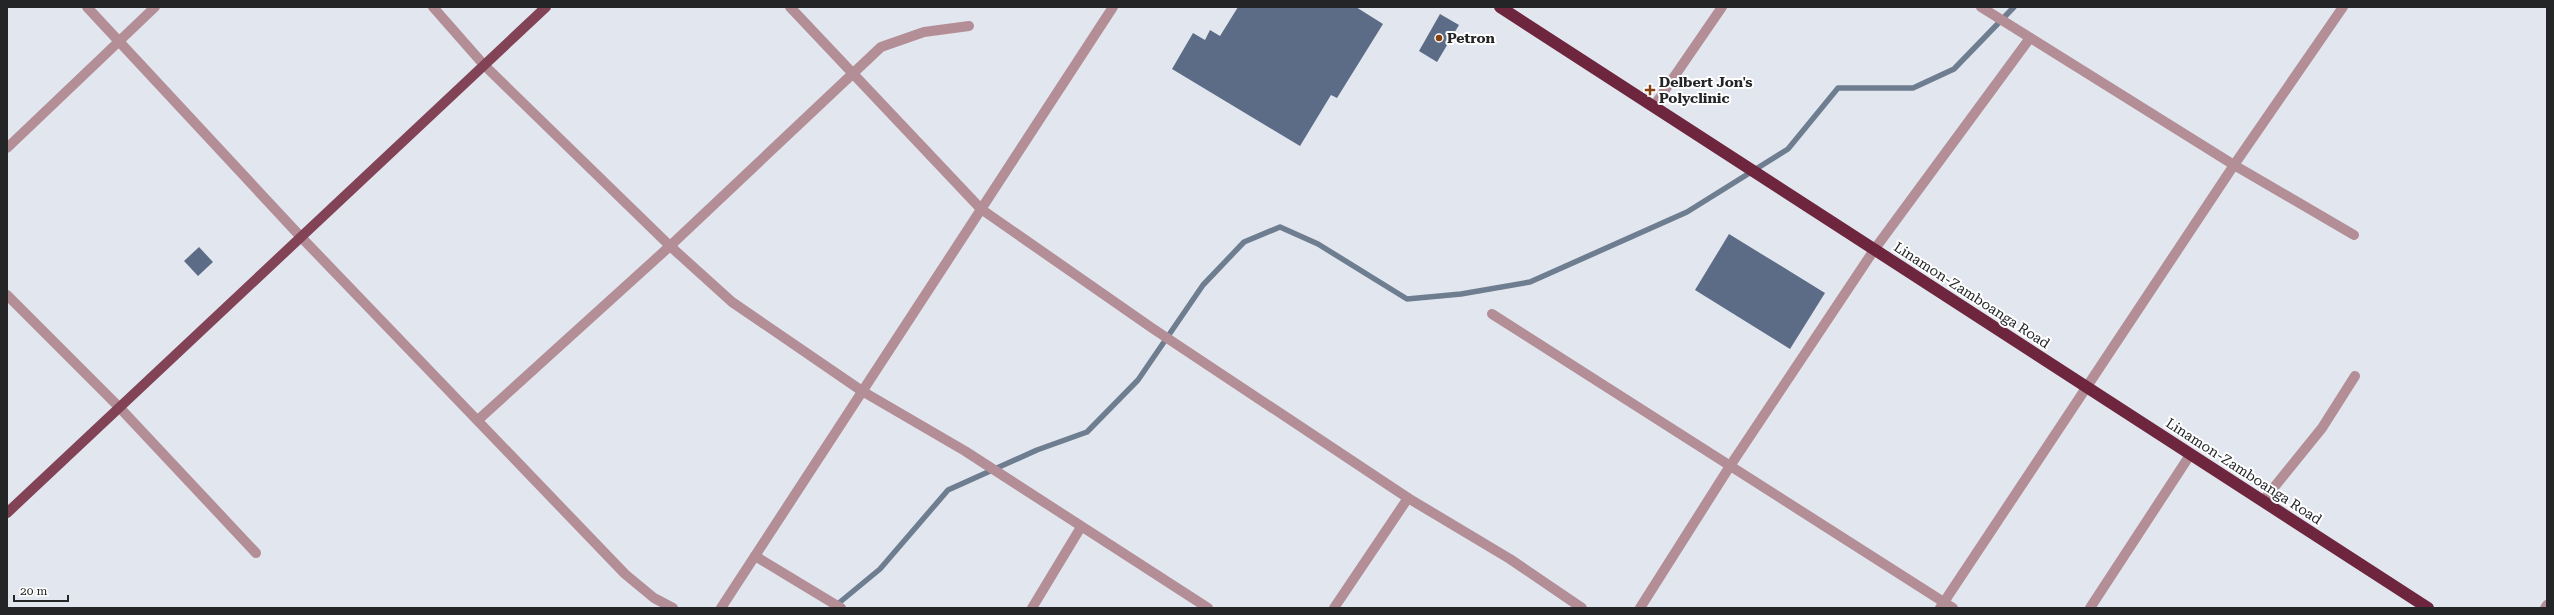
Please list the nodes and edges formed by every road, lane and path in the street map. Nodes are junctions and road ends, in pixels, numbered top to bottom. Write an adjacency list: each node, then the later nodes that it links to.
1 (87, 7): 13 (street)
2 (155, 7): 13 (street)
3 (433, 7): 14 (street)
4 (546, 7): 14 (main road)
5 (790, 7): 15 (street)
6 (1113, 7): 19 (street)
7 (1500, 7): 16 (highway, Linamon-Zamboanga Road)
8 (1722, 7): 16 (street)
9 (1982, 7): 12 (street)
10 (2343, 7): 18 (street)
11 (969, 26): 15 (street)
12 (2030, 38): 18 (street); 23 (street)
13 (119, 40): 17 (street); 20 (street)
14 (484, 65): 20 (main road); 22 (street)
15 (853, 76): 19 (street); 22 (street)
16 (1654, 106): 23 (highway, Linamon-Zamboanga Road)
17 (7, 148)
18 (2234, 165): 21 (street); 27 (street)
19 (981, 209): 28 (street); 33 (street)
20 (300, 236): 29 (main road); 30 (street)
21 (2354, 236)
22 (670, 246): 28 (street); 30 (street)
23 (1874, 250): 27 (highway, Linamon-Zamboanga Road); 32 (street)
24 (7, 295): 29 (street)
25 (1492, 314): 32 (street)
26 (2355, 376): 34 (street)
27 (2087, 388): 31 (highway, Linamon-Zamboanga Road); 39 (street)
28 (862, 391): 36 (street); 38 (street)
29 (119, 407): 35 (main road); 37 (street)
30 (478, 420): 41 (street)
31 (2190, 454): 34 (highway, Linamon-Zamboanga Road); 50 (street)
32 (1730, 466): 39 (street); 48 (street)
33 (1408, 498): 46 (street); 47 (street)
34 (2263, 501): 51 (highway, Linamon-Zamboanga Road)
35 (7, 513)
36 (1081, 527): 44 (street); 45 (street)
37 (256, 552)
38 (755, 556): 42 (street); 43 (street)
39 (1942, 605): 49 (street)
40 (2547, 605): 52 (street)
41 (673, 608)
42 (721, 608)
43 (841, 608)
44 (1032, 608)
45 (1208, 608)
46 (1334, 608)
47 (1582, 608)
48 (1640, 608)
49 (1953, 608)
50 (2090, 608)
51 (2428, 608)
52 (2545, 608)

